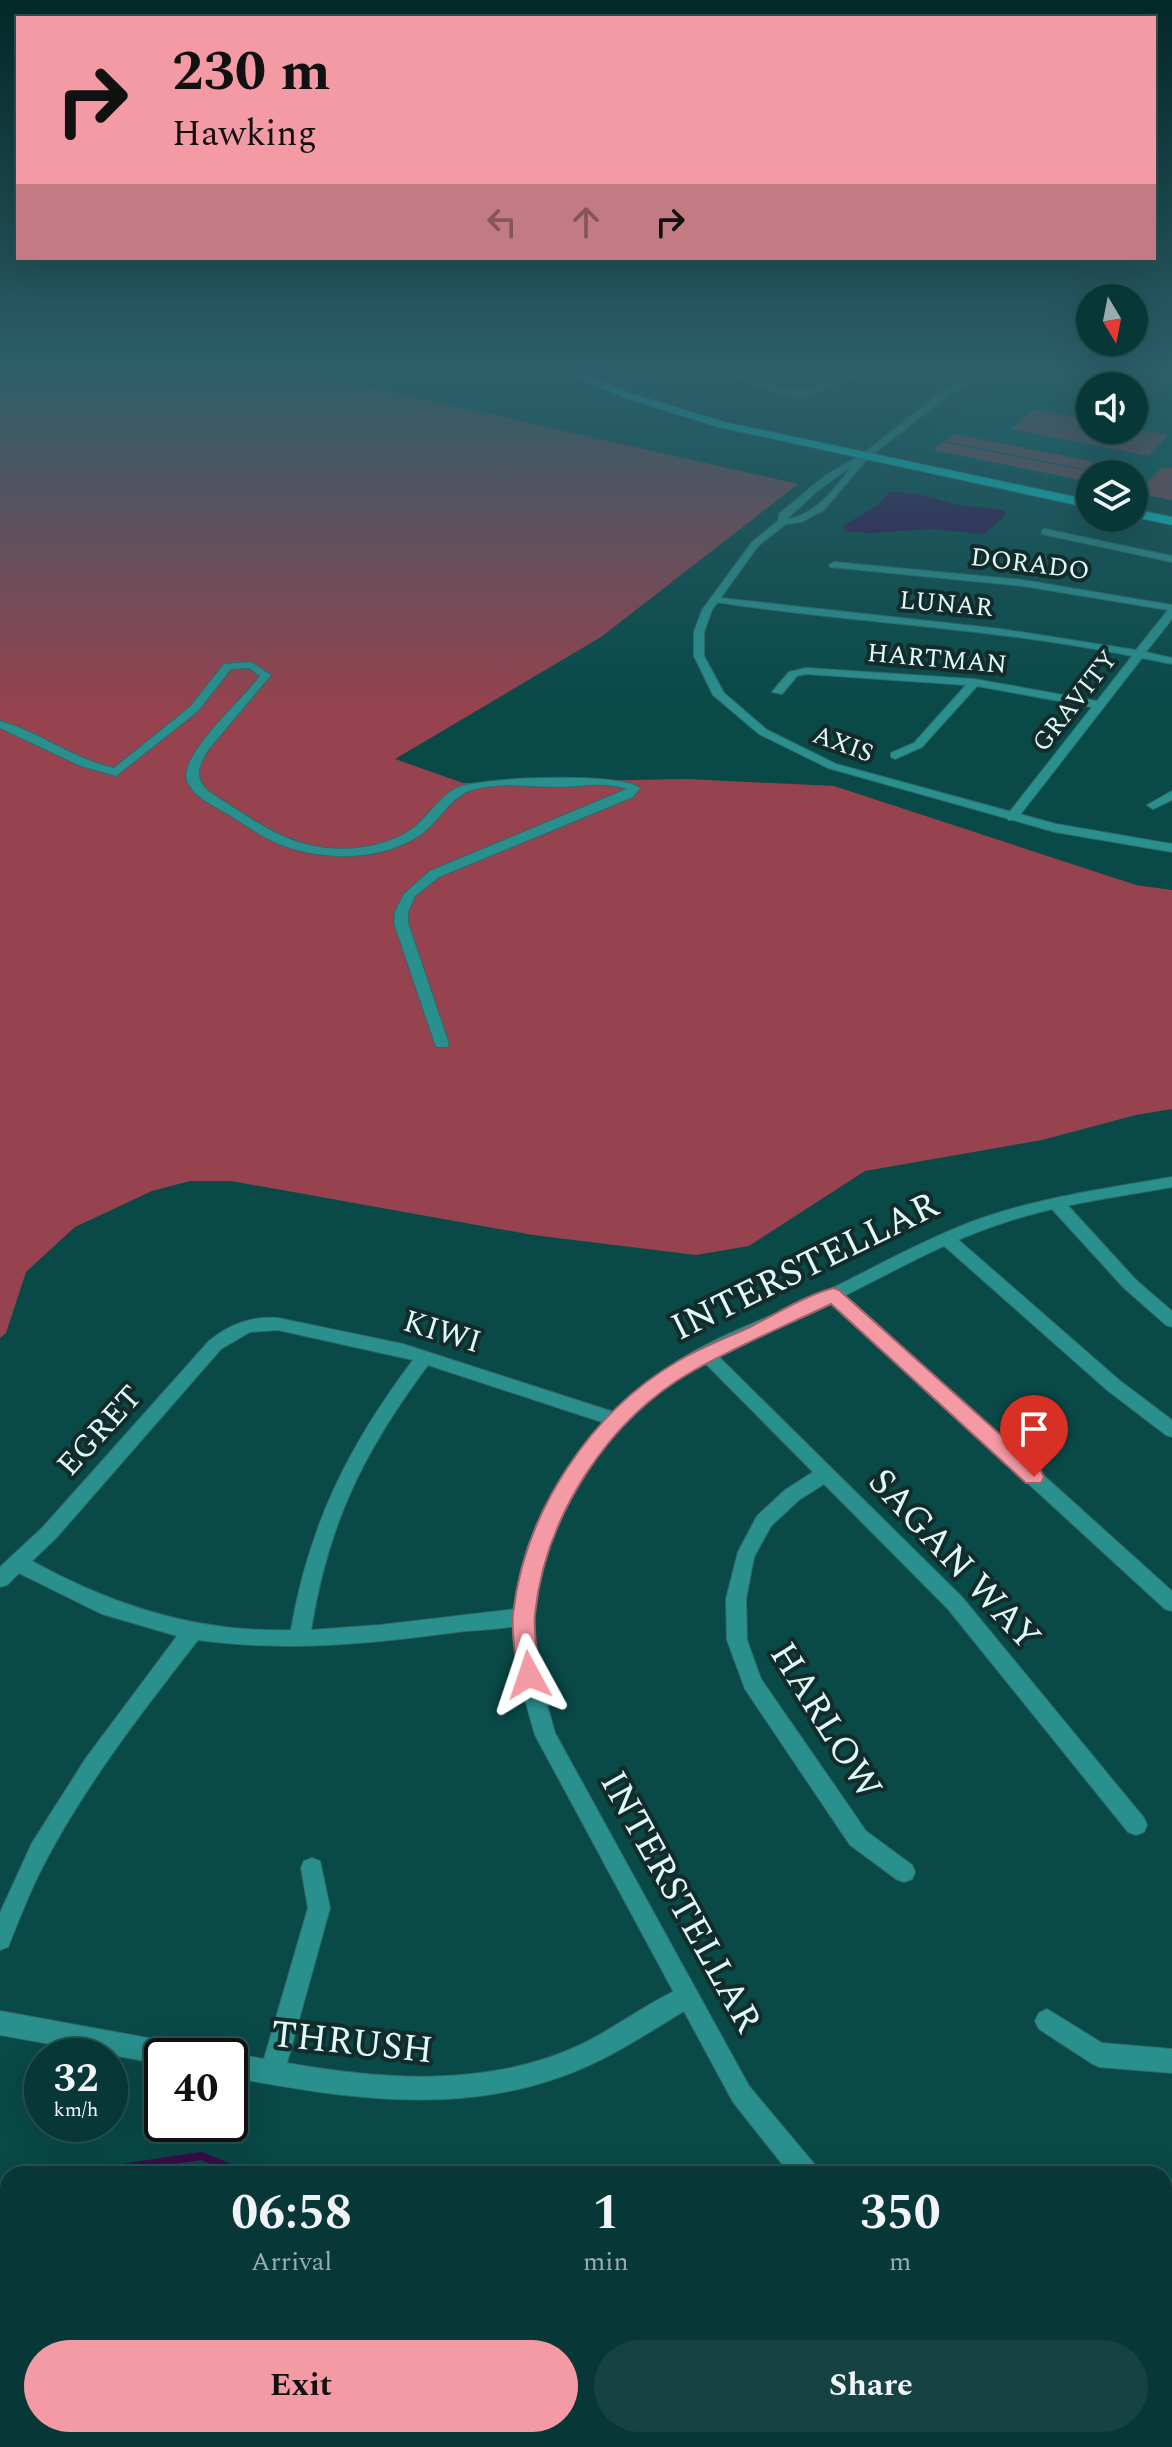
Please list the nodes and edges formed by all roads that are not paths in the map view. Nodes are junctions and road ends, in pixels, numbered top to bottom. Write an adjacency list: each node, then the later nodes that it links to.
1 (827, 481): 6 (street, AXIS)
2 (841, 481): 8 (street, AXIS)
3 (986, 481): 7 (main road)
4 (1009, 481): 5 (main road)
5 (1076, 493)
6 (806, 498): 8 (street); 13 (street, AXIS)
7 (1076, 501)
8 (827, 503): 13 (street, AXIS)
9 (1148, 508): 10 (main road)
10 (1172, 513)
11 (1148, 516): 12 (main road)
12 (1172, 521)
13 (783, 522): 17 (street, AXIS)
14 (1045, 532): 15 (street)
15 (1172, 559)
16 (834, 565): 18 (street, DORADO)
17 (715, 599): 19 (street, LUNAR); 28 (street, AXIS)
18 (1172, 610): 19 (street, GRAVITY)
19 (1140, 653): 20 (street, LUNAR); 23 (street, GRAVITY)
20 (1172, 661)
21 (974, 682): 22 (street, HARTMAN); 23 (street, HARTMAN); 25 (street)
22 (778, 692)
23 (1099, 705): 28 (street, GRAVITY)
24 (0, 724): 30 (street)
25 (895, 755)
26 (1172, 795): 27 (street)
27 (1153, 805)
28 (1012, 817): 29 (street, AXIS)
29 (1172, 848)
30 (442, 1044)
31 (1172, 1182): 32 (street, INTERSTELLAR)
32 (1056, 1203): 33 (street, INTERSTELLAR); 35 (street)
33 (948, 1240): 34 (street, INTERSTELLAR); 40 (street)
34 (833, 1295): 37 (street, INTERSTELLAR); 44 (street)
35 (1172, 1321)
36 (245, 1326): 38 (street, KIWI); 42 (street, EGRET)
37 (707, 1355): 39 (street, INTERSTELLAR); 41 (street, SAGAN WAY)
38 (424, 1357): 39 (street, KIWI); 47 (street)
39 (617, 1420): 45 (street, INTERSTELLAR)
40 (1172, 1430)
41 (825, 1474): 48 (street, SAGAN WAY); 50 (street, HARLOW)
42 (19, 1563): 43 (street, EGRET); 46 (street)
43 (0, 1579)
44 (1172, 1603)
45 (524, 1616): 47 (street); 52 (street, INTERSTELLAR)
46 (194, 1630): 47 (street); 51 (street)
47 (300, 1638)
48 (1136, 1825)
49 (312, 1868): 58 (street)
50 (904, 1872)
51 (0, 1939)
52 (686, 1997): 58 (street, THRUSH); 59 (street, INTERSTELLAR)
53 (1047, 2021): 56 (street)
54 (0, 2023): 55 (street)
55 (144, 2049)
56 (1172, 2061)
57 (248, 2068): 58 (street, THRUSH)
58 (272, 2073)
59 (800, 2166)

